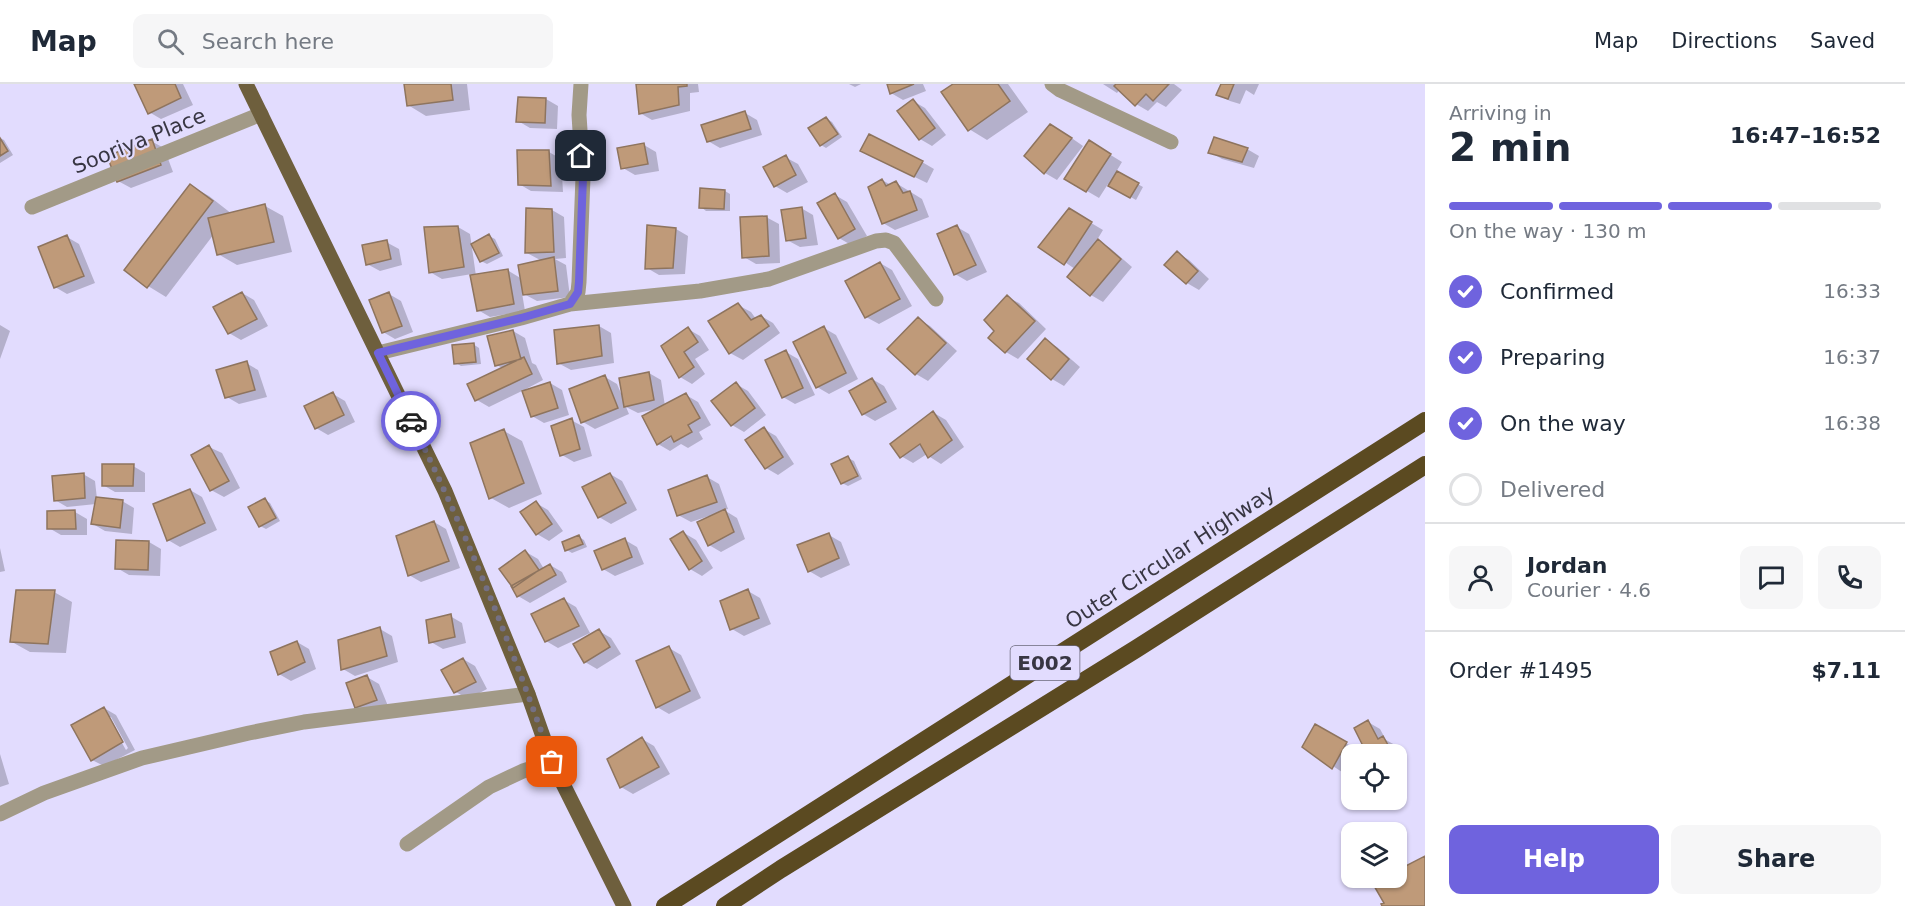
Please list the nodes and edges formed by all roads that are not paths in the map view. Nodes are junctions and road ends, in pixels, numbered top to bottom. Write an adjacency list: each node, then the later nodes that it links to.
1 (246, 84): 4 (main road)
2 (581, 84): 8 (street)
3 (1052, 84): 5 (street)
4 (261, 114): 6 (street, Sooriya Place); 9 (main road)
5 (1171, 142)
6 (32, 207)
7 (936, 299): 8 (street)
8 (570, 304): 9 (street)
9 (378, 353): 12 (main road)
10 (1425, 421): 17 (highway, Outer Circular Highway / E002)
11 (1425, 465): 18 (highway, E002)
12 (528, 694): 13 (main road); 14 (street)
13 (552, 762): 15 (street); 16 (main road)
14 (0, 814)
15 (407, 844)
16 (624, 906)
17 (665, 906)
18 (724, 906)

